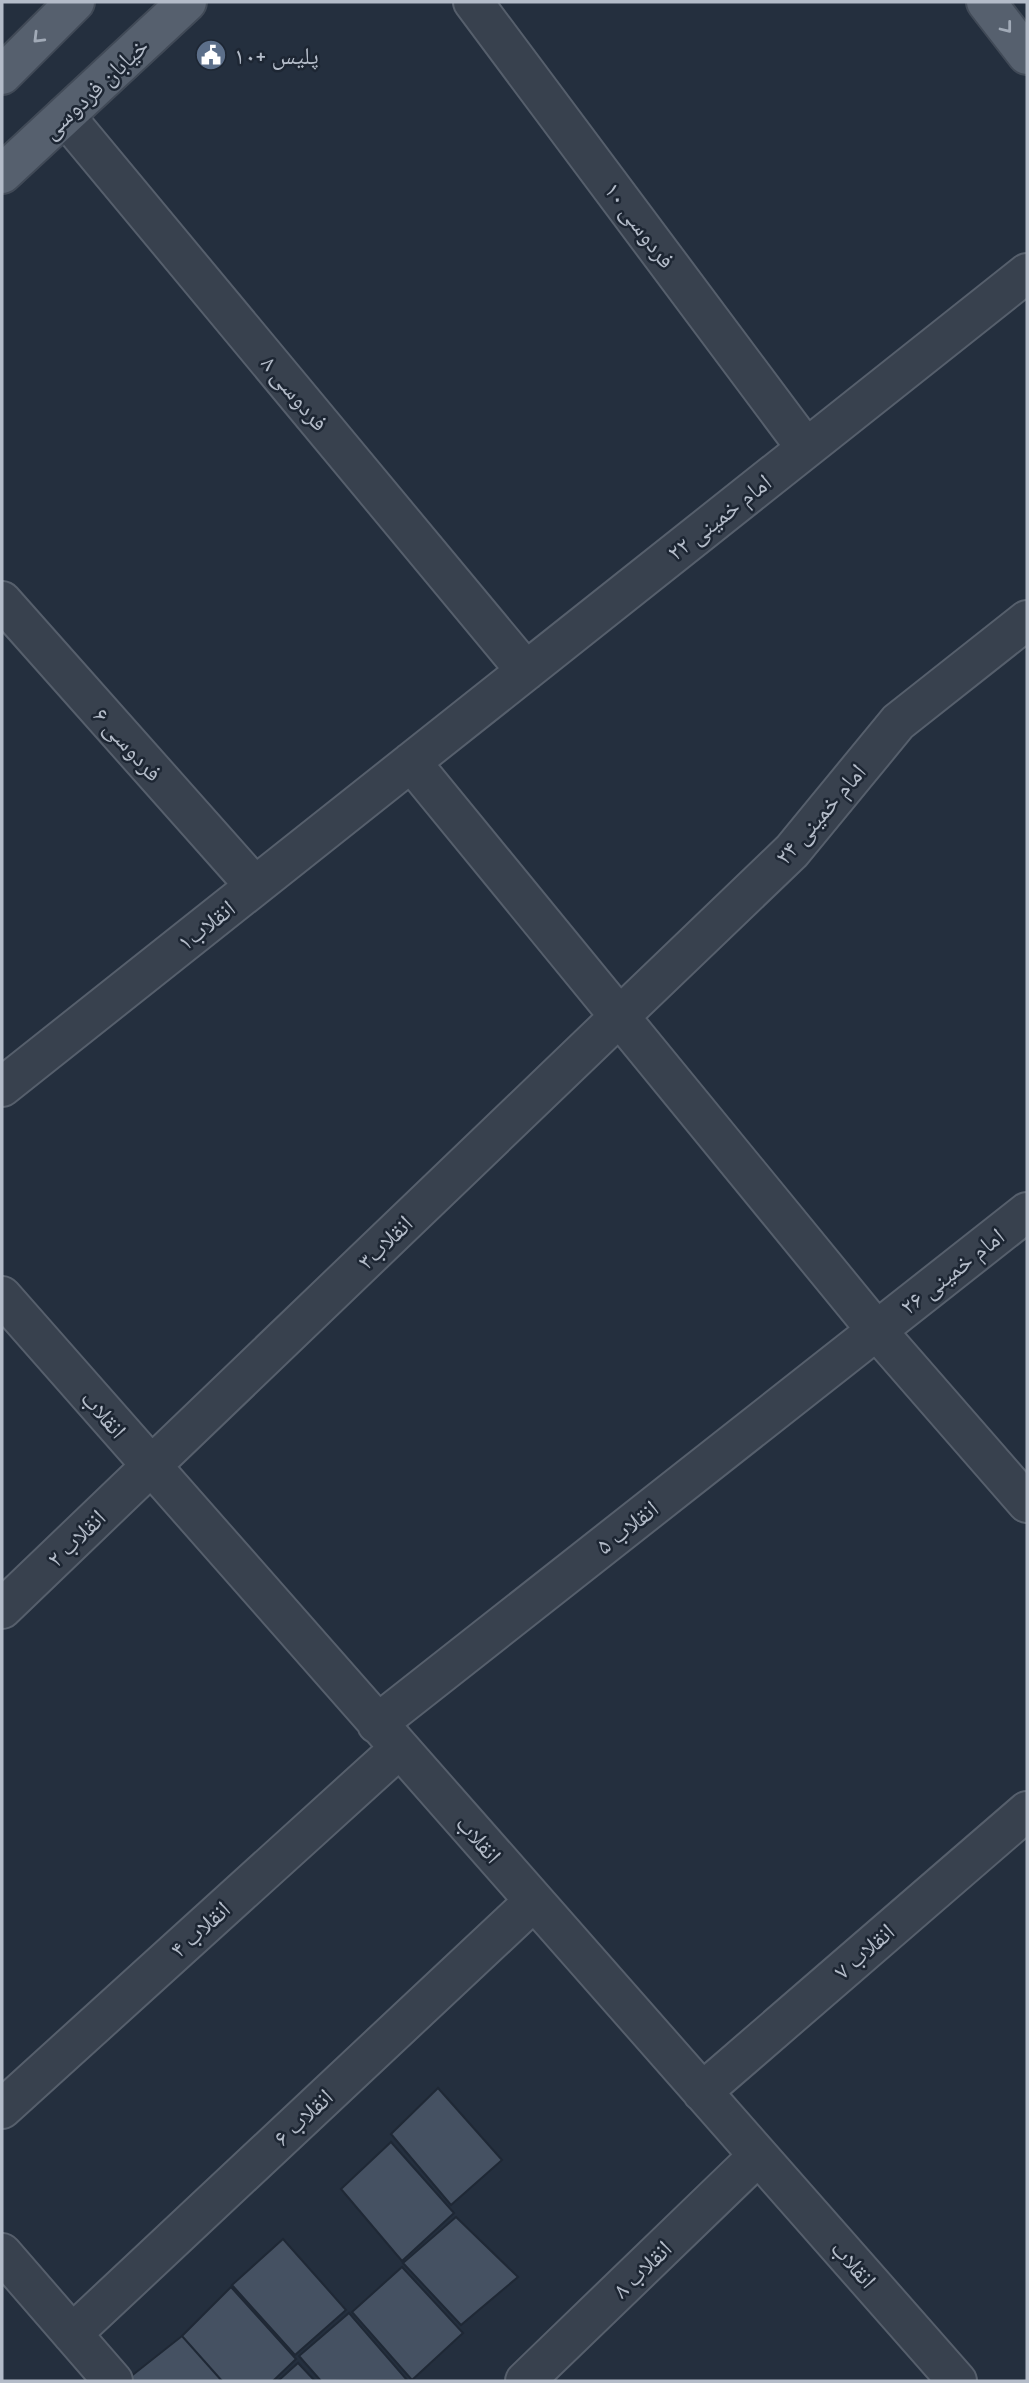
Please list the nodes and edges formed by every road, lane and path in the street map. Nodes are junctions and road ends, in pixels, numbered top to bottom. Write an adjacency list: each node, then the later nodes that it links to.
1 (75, 2): 6 (main road, one-way to 6)
2 (187, 2): 7 (main road, خیابان فردوسی)
3 (473, 2): 10 (street, فردوسی ۱۰)
4 (986, 2): 5 (main road, one-way to 5)
5 (1027, 55)
6 (2, 75)
7 (65, 116): 8 (main road, خیابان فردوسی); 13 (street, فردوسی ۸)
8 (2, 174)
9 (1027, 273): 10 (street, امام خمینی ۲۲)
10 (806, 448): 13 (street, امام خمینی ۲۲)
11 (2, 601): 15 (street, فردوسی ۶)
12 (1027, 620): 16 (street, امام خمینی ۲۴)
13 (526, 671): 14 (street, امام خمینی ۲۲)
14 (411, 762): 15 (street, انقلاب۱); 16 (street)
15 (255, 886): 17 (street, انقلاب۱)
16 (619, 1016): 20 (street); 21 (street, انقلاب۳)
17 (2, 1087)
18 (1027, 1212): 20 (street, امام خمینی ۲۶)
19 (2, 1296): 21 (street, انقلاب)
20 (877, 1331): 22 (street); 24 (street, انقلاب ۵)
21 (150, 1467): 23 (street, انقلاب ۲); 24 (street, انقلاب)
22 (1027, 1503)
23 (2, 1609)
24 (388, 1736): 26 (street, انقلاب); 28 (street, انقلاب ۴)
25 (1027, 1811): 27 (street, انقلاب ۷)
26 (534, 1901): 27 (street, انقلاب); 31 (street, انقلاب ۶)
27 (702, 2092): 29 (street, انقلاب)
28 (2, 2109)
29 (758, 2156): 33 (street, انقلاب ۸); 34 (street, انقلاب)
30 (2, 2253): 31 (street)
31 (72, 2334): 32 (street)
32 (113, 2381)
33 (525, 2381)
34 (957, 2381)

